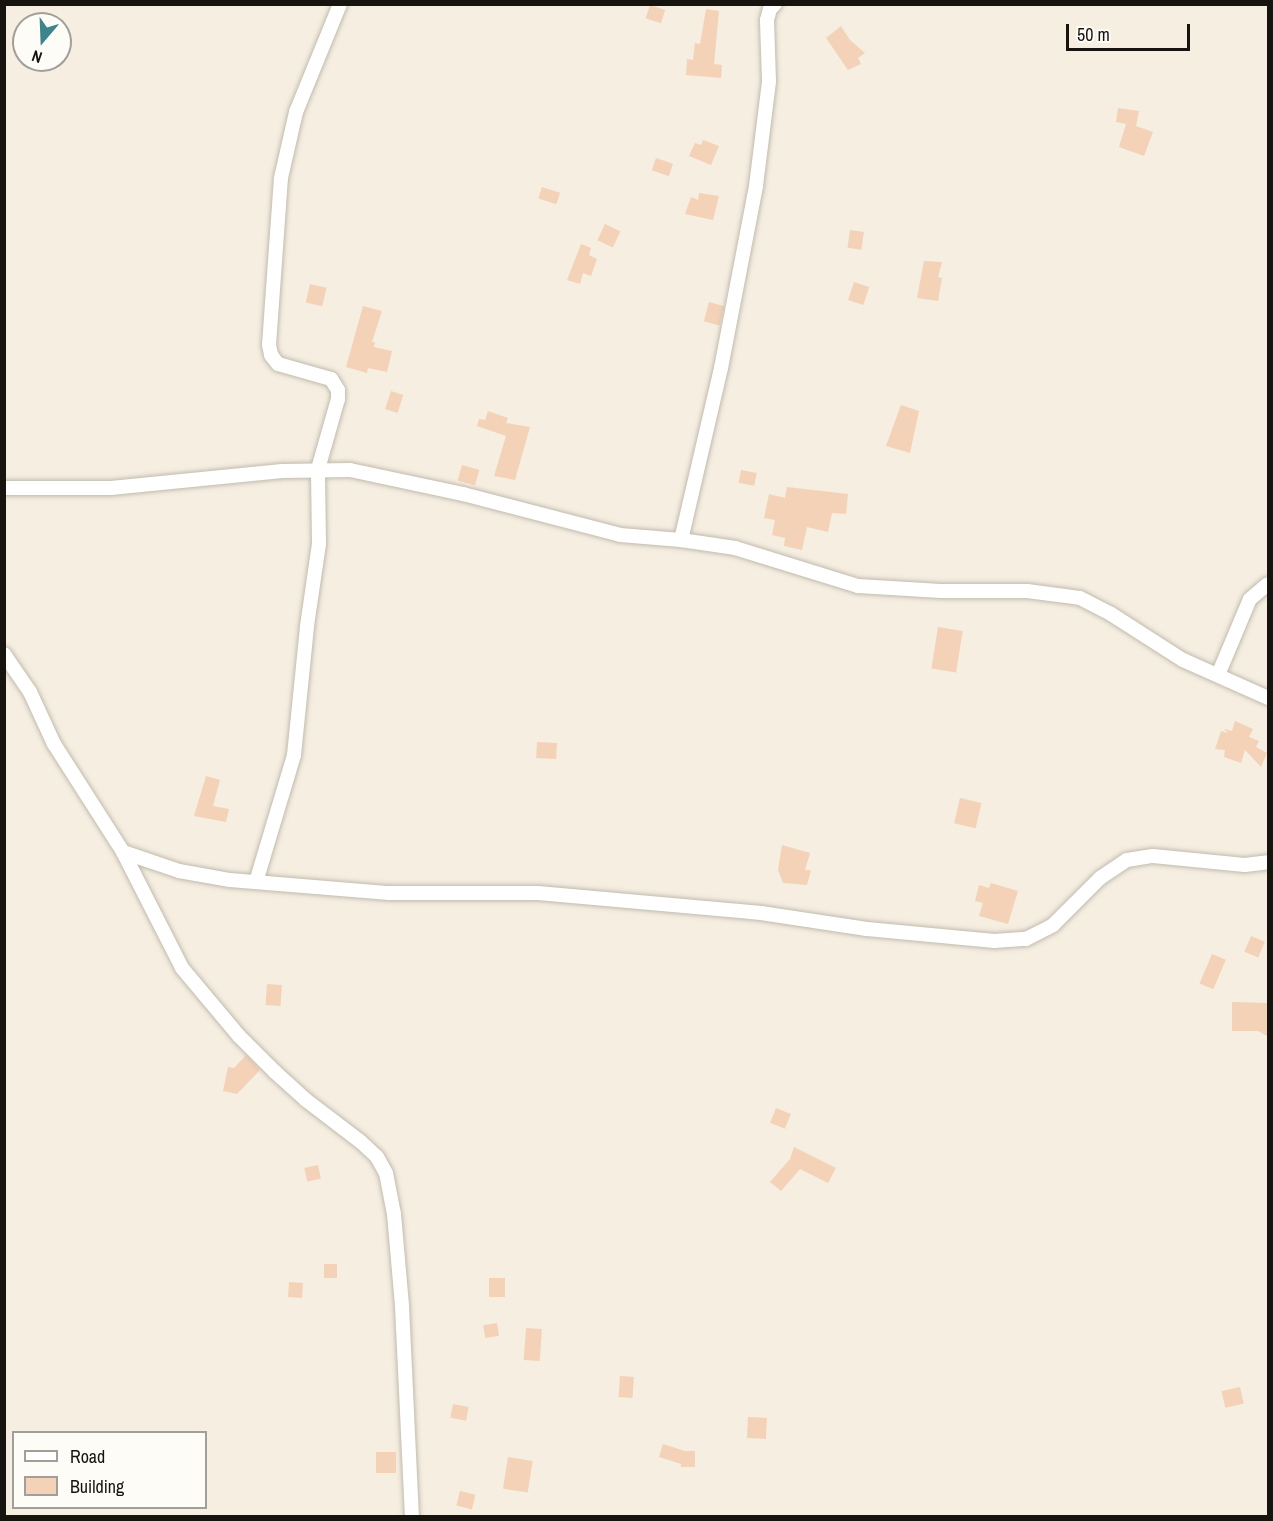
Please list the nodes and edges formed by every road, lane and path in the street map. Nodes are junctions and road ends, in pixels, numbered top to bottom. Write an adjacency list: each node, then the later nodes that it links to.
1 (340, 4): 3 (street)
2 (775, 4): 5 (street)
3 (318, 469): 4 (street); 5 (street); 12 (street)
4 (4, 488)
5 (681, 540): 8 (street)
6 (1269, 584): 8 (street)
7 (4, 654): 10 (street)
8 (1218, 675): 9 (street)
9 (1269, 698)
10 (123, 852): 12 (street); 13 (street)
11 (1269, 862): 12 (street)
12 (256, 882)
13 (412, 1516)

